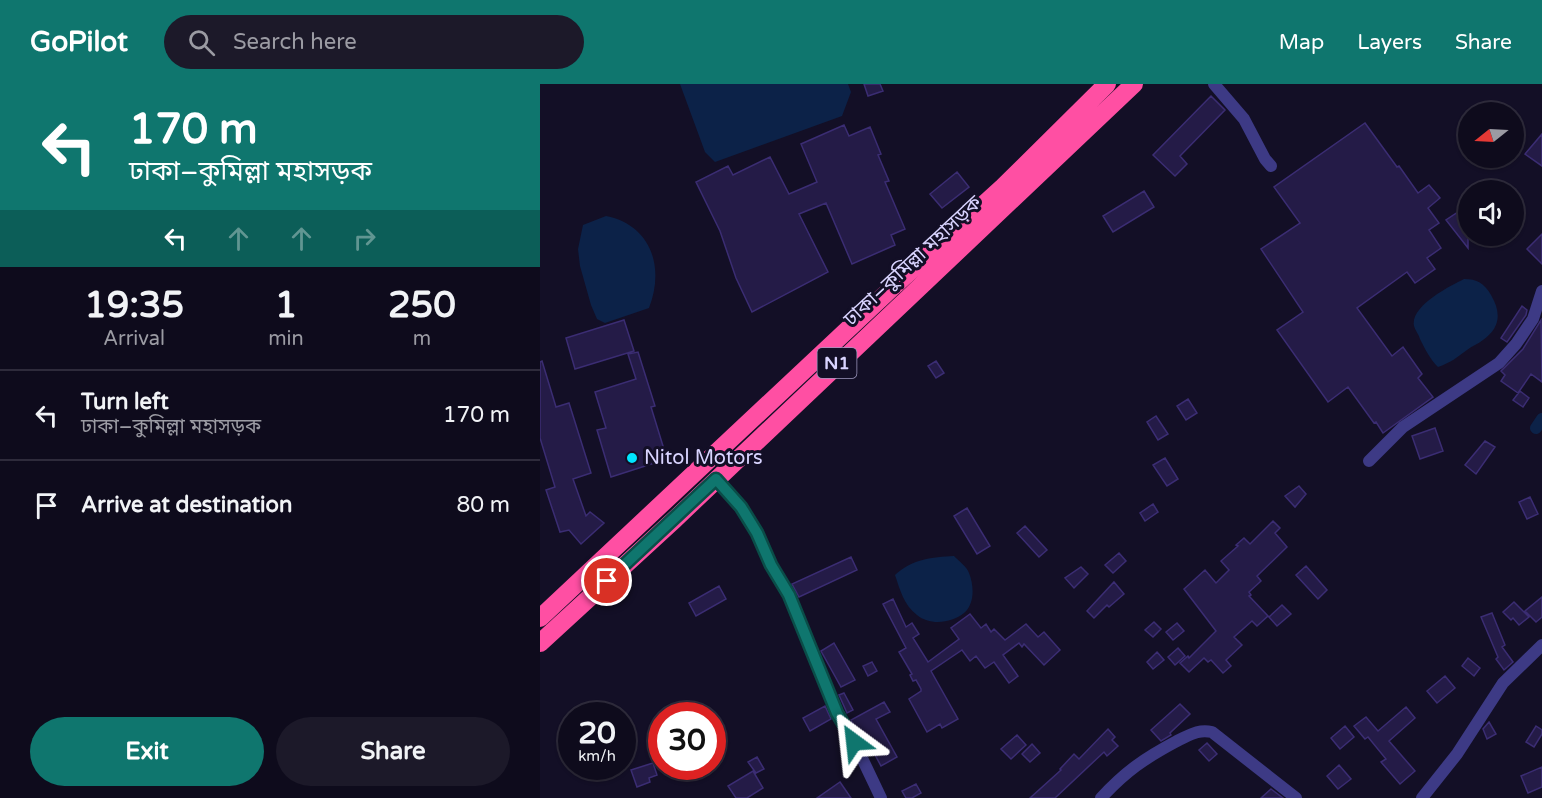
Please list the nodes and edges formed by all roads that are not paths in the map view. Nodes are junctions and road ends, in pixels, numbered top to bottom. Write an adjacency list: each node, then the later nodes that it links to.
1 (1107, 84): 8 (highway, ঢাকা–কুমিল্লা মহাসড়ক / N1)
2 (1134, 84): 7 (highway, ঢাকা–কুমিল্লা মহাসড়ক / N1)
3 (1214, 84): 4 (street)
4 (1271, 166)
5 (1542, 291): 6 (street)
6 (1370, 461)
7 (716, 479): 9 (highway, ঢাকা–কুমিল্লা মহাসড়ক / N1); 11 (street)
8 (540, 618)
9 (540, 643)
10 (1542, 645): 14 (street)
11 (881, 798)
12 (1101, 798): 13 (street)
13 (1296, 798)
14 (1422, 798)

